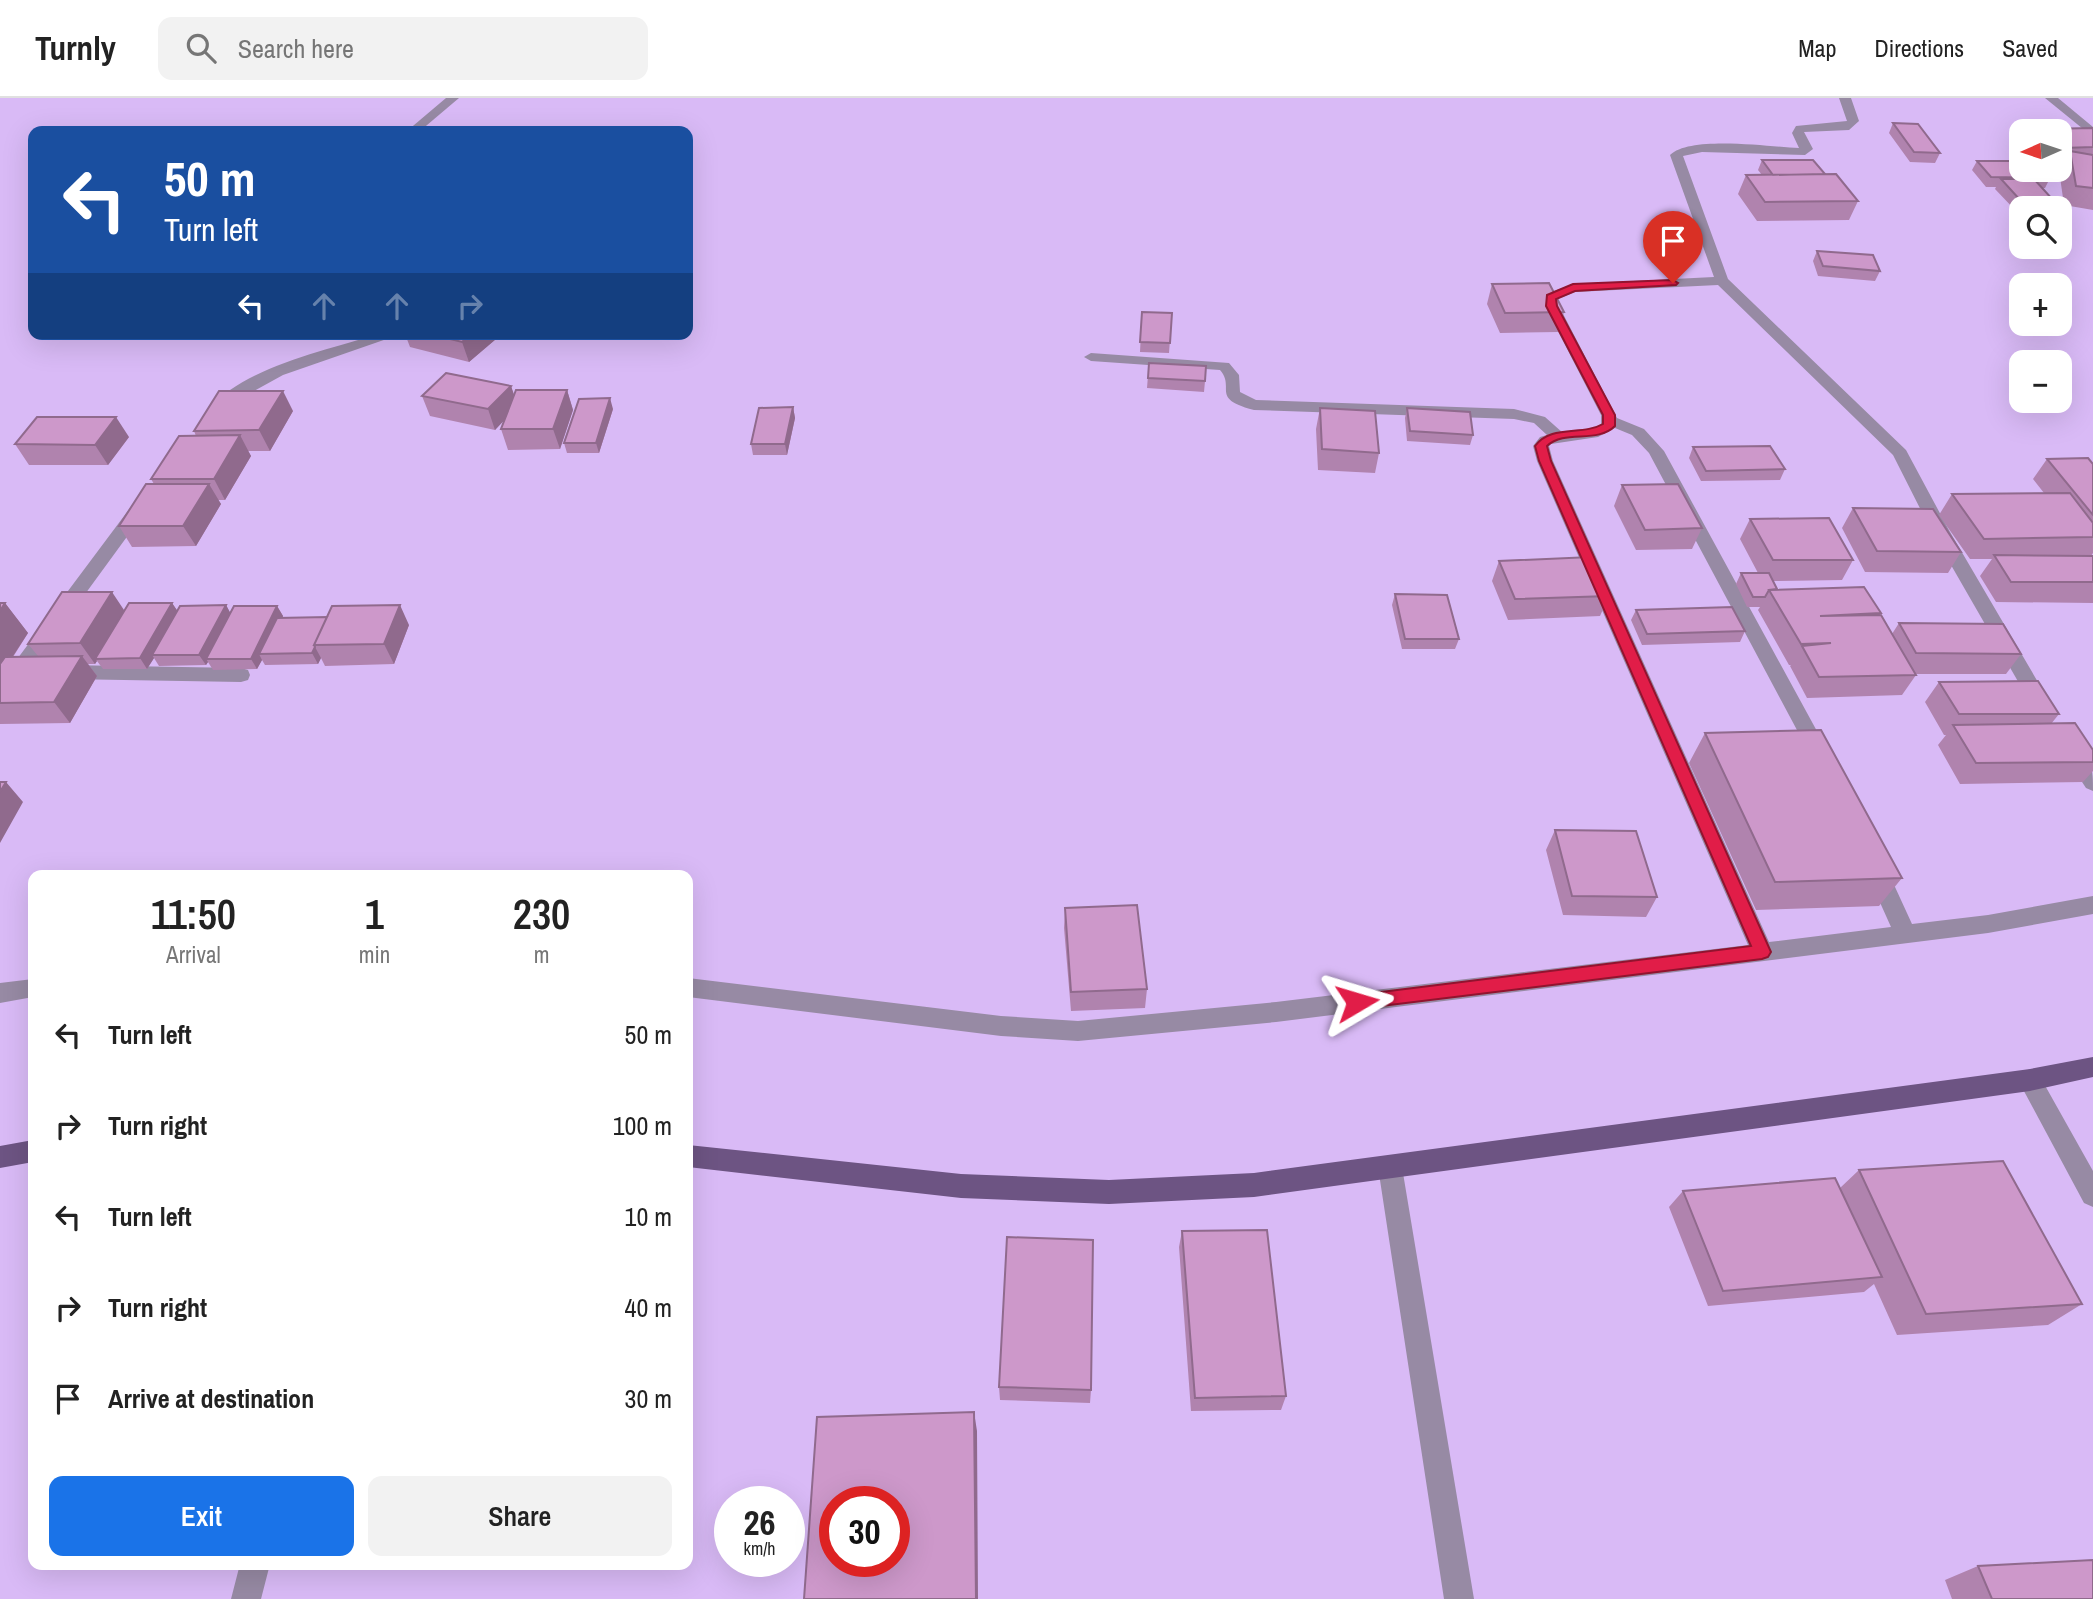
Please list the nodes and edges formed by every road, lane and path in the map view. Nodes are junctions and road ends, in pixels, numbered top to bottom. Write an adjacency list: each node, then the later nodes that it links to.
1 (453, 98): 4 (street)
2 (1845, 98): 6 (street)
3 (2051, 98): 5 (street)
4 (419, 126)
5 (2093, 133)
6 (1722, 281): 10 (street); 17 (street)
7 (376, 340): 9 (street)
8 (1091, 357): 11 (street)
9 (209, 418)
10 (1609, 420): 11 (street); 16 (street)
11 (1556, 436): 21 (street)
12 (151, 492): 13 (street)
13 (17, 672): 14 (street); 15 (street)
14 (241, 675)
15 (0, 696)
16 (1830, 774)
17 (2093, 783)
18 (1866, 846): 20 (street)
19 (2093, 905): 20 (street)
20 (1905, 934): 21 (street)
21 (1762, 952): 23 (street)
22 (28, 989): 24 (street)
23 (693, 989)
24 (0, 993)
25 (2093, 1067): 26 (main road)
26 (2031, 1080): 30 (main road); 31 (street)
27 (28, 1153): 28 (main road)
28 (0, 1157)
29 (693, 1157): 30 (main road)
30 (1390, 1167): 34 (street)
31 (2093, 1195)
32 (253, 1570): 33 (street)
33 (246, 1599)
34 (1459, 1599)

